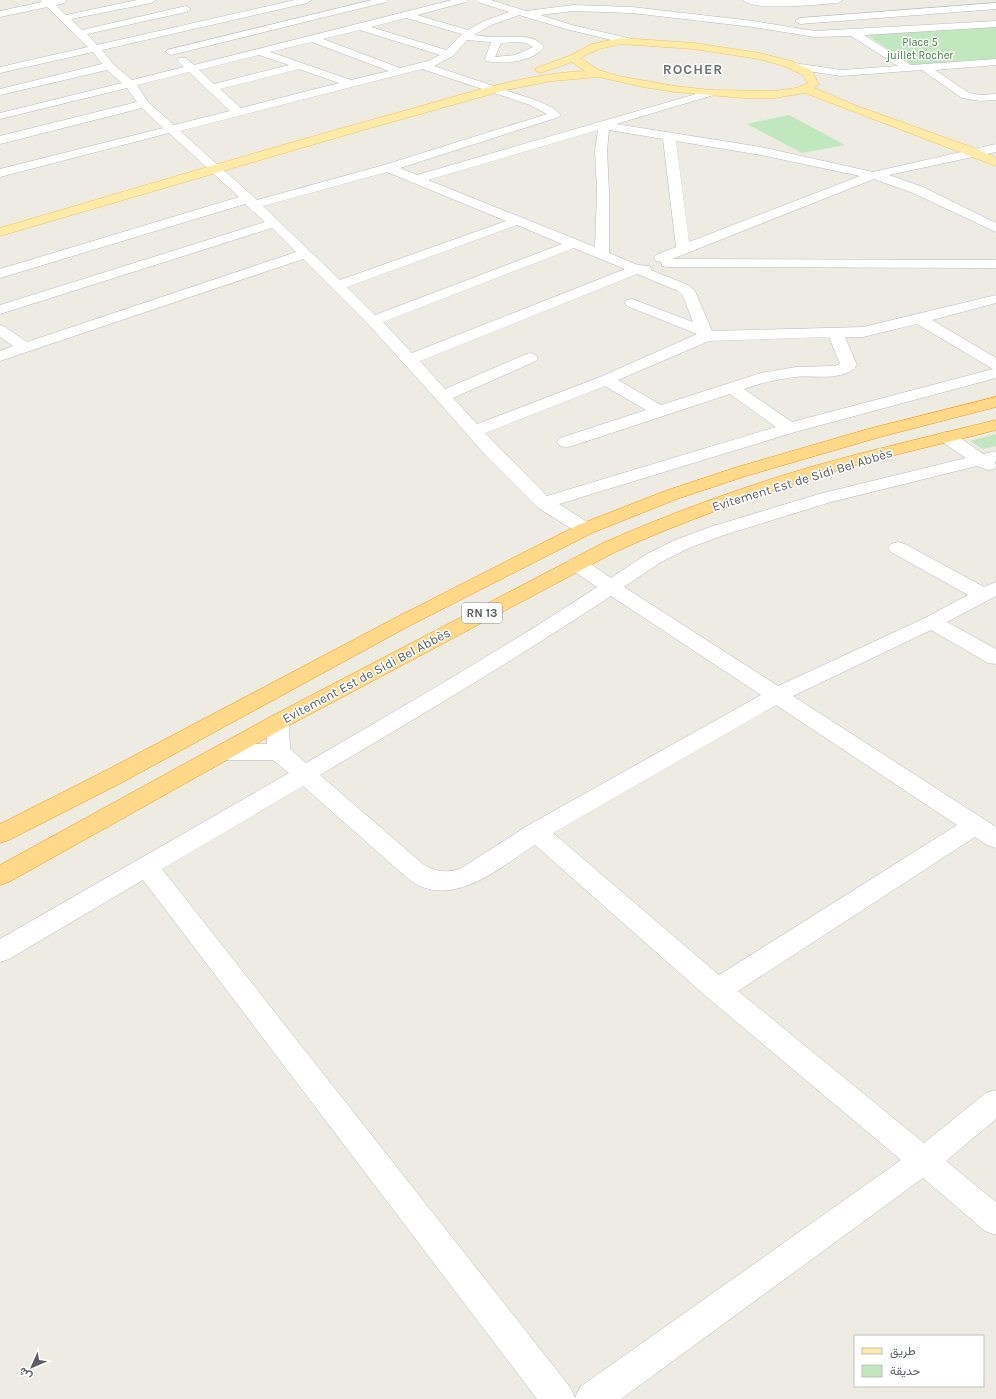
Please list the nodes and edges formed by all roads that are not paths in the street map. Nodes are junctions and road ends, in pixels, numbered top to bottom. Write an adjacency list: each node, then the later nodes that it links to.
1 (67, 0): 13 (street)
2 (152, 0): 27 (street)
3 (307, 0): 24 (street)
4 (383, 0): 34 (street)
5 (463, 0): 25 (street)
6 (481, 0): 16 (street)
7 (512, 0): 16 (street)
8 (568, 0): 18 (street)
9 (748, 0): 15 (street)
10 (838, 0): 15 (street)
11 (926, 0): 20 (street)
12 (977, 0): 17 (street)
13 (47, 2): 23 (street); 27 (street)
14 (167, 2): 21 (street)
15 (810, 2): 28 (street)
16 (494, 4): 22 (street)
17 (993, 6): 20 (street)
18 (583, 7): 19 (street); 22 (street)
19 (611, 9): 26 (street); 29 (street)
20 (944, 10): 28 (street)
21 (192, 11): 30 (street); 38 (street)
22 (521, 13): 37 (street); 41 (street)
23 (0, 14)
24 (242, 15): 30 (street); 34 (street)
25 (407, 15): 36 (street); 41 (street)
26 (686, 16): 31 (street); 32 (street)
27 (64, 18): 38 (street)
28 (834, 18): 32 (street)
29 (627, 19)
30 (217, 20): 40 (street)
31 (655, 23)
32 (753, 24): 35 (street)
33 (996, 24): 39 (street)
34 (277, 26): 43 (street); 48 (street)
35 (764, 26): 39 (street); 42 (street)
36 (360, 27): 43 (street); 50 (street)
37 (569, 27): 45 (street); 47 (street)
38 (80, 33): 46 (street)
39 (855, 34): 59 (street)
40 (153, 35): 46 (street); 48 (street)
41 (467, 35): 44 (street); 50 (street)
42 (758, 36)
43 (313, 39): 49 (street); 61 (street)
44 (497, 40)
45 (628, 41): 47 (main road); 56 (main road)
46 (96, 49): 54 (street); 60 (street)
47 (586, 50): 51 (main road)
48 (171, 52): 58 (street)
49 (260, 52): 55 (street); 58 (street)
50 (449, 54): 53 (street)
51 (573, 58): 63 (main road); 66 (main road)
52 (996, 62): 57 (street)
53 (422, 65): 61 (street); 66 (street)
54 (109, 66): 65 (street); 70 (street)
55 (299, 66): 64 (street); 68 (street)
56 (794, 66): 62 (street); 67 (main road)
57 (924, 67): 59 (street); 73 (street)
58 (192, 68): 65 (street); 68 (street)
59 (909, 68): 62 (street)
60 (0, 70)
61 (399, 71): 64 (street)
62 (842, 73): 67 (street)
63 (600, 74): 69 (main road); 71 (main road)
64 (349, 83): 75 (street)
65 (130, 84): 74 (street); 77 (street)
66 (481, 85): 69 (street); 86 (main road)
67 (810, 86): 72 (main road); 76 (main road)
68 (211, 88): 75 (street)
69 (498, 90): 90 (main road); 94 (street)
70 (0, 92)
71 (710, 92): 72 (main road); 79 (street)
72 (770, 95): 76 (main road)
73 (994, 98)
74 (144, 104): 78 (street); 80 (street)
75 (238, 112): 80 (street)
76 (865, 113): 88 (main road)
77 (0, 116)
78 (73, 123): 81 (street); 84 (street)
79 (601, 125): 82 (street); 97 (street); 107 (street)
80 (170, 129): 85 (street); 89 (street)
81 (85, 130)
82 (669, 136): 93 (street); 105 (street)
83 (96, 137): 85 (street)
84 (0, 140)
85 (108, 144): 95 (street)
86 (248, 147)
87 (996, 148): 88 (street)
88 (974, 152): 91 (main road); 96 (street)
89 (202, 159): 90 (street); 92 (main road)
90 (216, 162): 99 (street); 103 (main road)
91 (996, 162)
92 (188, 163)
93 (816, 163): 96 (street); 98 (street)
94 (388, 168): 97 (street); 99 (street)
95 (0, 173)
96 (874, 175): 98 (street); 102 (street)
97 (417, 179): 100 (street)
98 (823, 185): 105 (street)
99 (250, 202): 101 (street); 111 (street)
100 (517, 221): 104 (street); 112 (street)
101 (274, 223): 106 (street); 115 (street)
102 (996, 228)
103 (0, 232)
104 (572, 244): 107 (street); 117 (street)
105 (682, 250): 108 (street)
106 (304, 254): 112 (street); 121 (street)
107 (602, 256): 110 (street)
108 (664, 261): 109 (street); 110 (street)
109 (996, 264)
110 (639, 269): 120 (street); 124 (street)
111 (0, 274)
112 (336, 286): 117 (street)
113 (996, 299): 116 (street)
114 (632, 303): 120 (street)
115 (0, 310)
116 (920, 319): 119 (street); 125 (street)
117 (373, 321): 124 (street)
118 (0, 330): 121 (street)
119 (835, 333): 120 (street); 128 (street)
120 (705, 334): 127 (street)
121 (26, 348): 122 (street)
122 (0, 356)
123 (530, 358): 129 (street)
124 (409, 360): 129 (street)
125 (996, 365)
126 (996, 373): 133 (street)
127 (606, 380): 131 (street); 134 (street)
128 (731, 387): 131 (street); 133 (street)
129 (443, 396): 134 (street)
130 (996, 402): 139 (highway, Evitement Est de Sidi Bel Abbès / RN 13)
131 (659, 411): 136 (street)
132 (996, 425): 135 (highway, Evitement Est de Sidi Bel Abbès / RN 13)
133 (789, 428): 138 (street)
134 (474, 431): 138 (street)
135 (947, 437): 137 (street); 141 (highway, Evitement Est de Sidi Bel Abbès / RN 13)
136 (566, 442)
137 (990, 462): 142 (street)
138 (544, 503): 139 (street)
139 (585, 529): 153 (highway, Evitement Est de Sidi Bel Abbès / RN 13)
140 (898, 548): 143 (street)
141 (576, 564): 142 (street); 147 (highway, Evitement Est de Sidi Bel Abbès / RN 13)
142 (612, 586): 146 (street); 150 (street)
143 (990, 592): 144 (street)
144 (932, 622): 145 (street); 146 (street)
145 (996, 658)
146 (778, 695): 151 (street); 152 (street)
147 (278, 722): 148 (highway, Evitement Est de Sidi Bel Abbès / RN 13); 149 (street)
148 (226, 752): 149 (street); 156 (highway, Evitement Est de Sidi Bel Abbès / RN 13)
149 (279, 752): 150 (street)
150 (305, 774): 152 (street); 155 (street)
151 (975, 825): 154 (street); 158 (street)
152 (536, 832): 158 (street)
153 (0, 834)
154 (996, 839)
155 (146, 867): 157 (street); 162 (street)
156 (0, 876)
157 (0, 952)
158 (718, 990): 160 (street)
159 (996, 1102): 160 (street)
160 (923, 1161): 161 (street); 163 (street)
161 (996, 1221)
162 (558, 1399)
163 (592, 1399)

